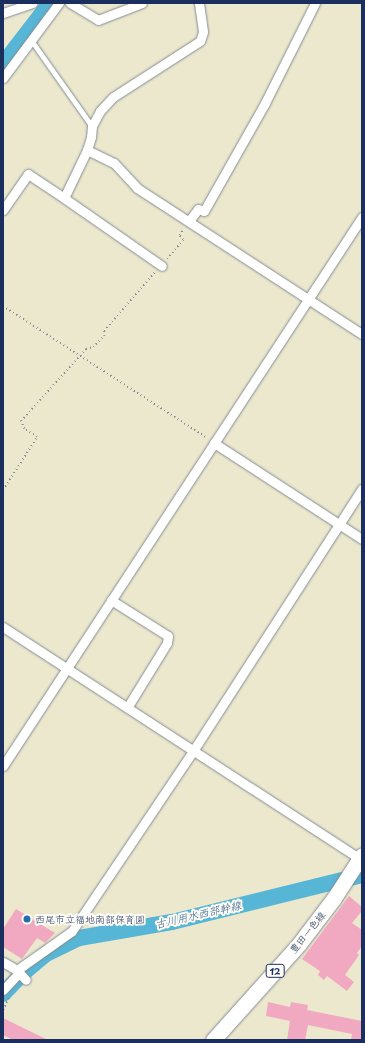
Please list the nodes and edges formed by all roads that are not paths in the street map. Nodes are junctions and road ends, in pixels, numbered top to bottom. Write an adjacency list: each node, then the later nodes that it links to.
1 (32, 3): 7 (street)
2 (59, 3): 8 (street)
3 (70, 3): 4 (street)
4 (142, 3)
5 (199, 3): 10 (street)
6 (315, 3): 15 (street)
7 (3, 13)
8 (32, 41): 9 (street); 10 (lane)
9 (3, 78)
10 (92, 126): 11 (street)
11 (87, 150): 12 (street); 15 (street)
12 (64, 198): 13 (street); 16 (street)
13 (3, 210)
14 (362, 217): 17 (street)
15 (189, 221): 17 (street)
16 (162, 266)
17 (308, 298): 18 (street); 19 (street)
18 (362, 334)
19 (214, 443): 21 (street); 23 (street)
20 (362, 489): 21 (street)
21 (339, 524): 22 (street); 27 (street)
22 (362, 539)
23 (111, 600): 25 (street); 26 (street)
24 (3, 627): 25 (street)
25 (66, 668): 26 (street); 28 (street)
26 (127, 708): 27 (street)
27 (193, 751): 29 (street); 31 (street)
28 (3, 766)
29 (361, 857): 34 (main road, 豊田一色線 / 12)
30 (3, 962): 31 (street)
31 (18, 972): 32 (street); 33 (street)
32 (26, 980)
33 (3, 990)
34 (213, 1040)

